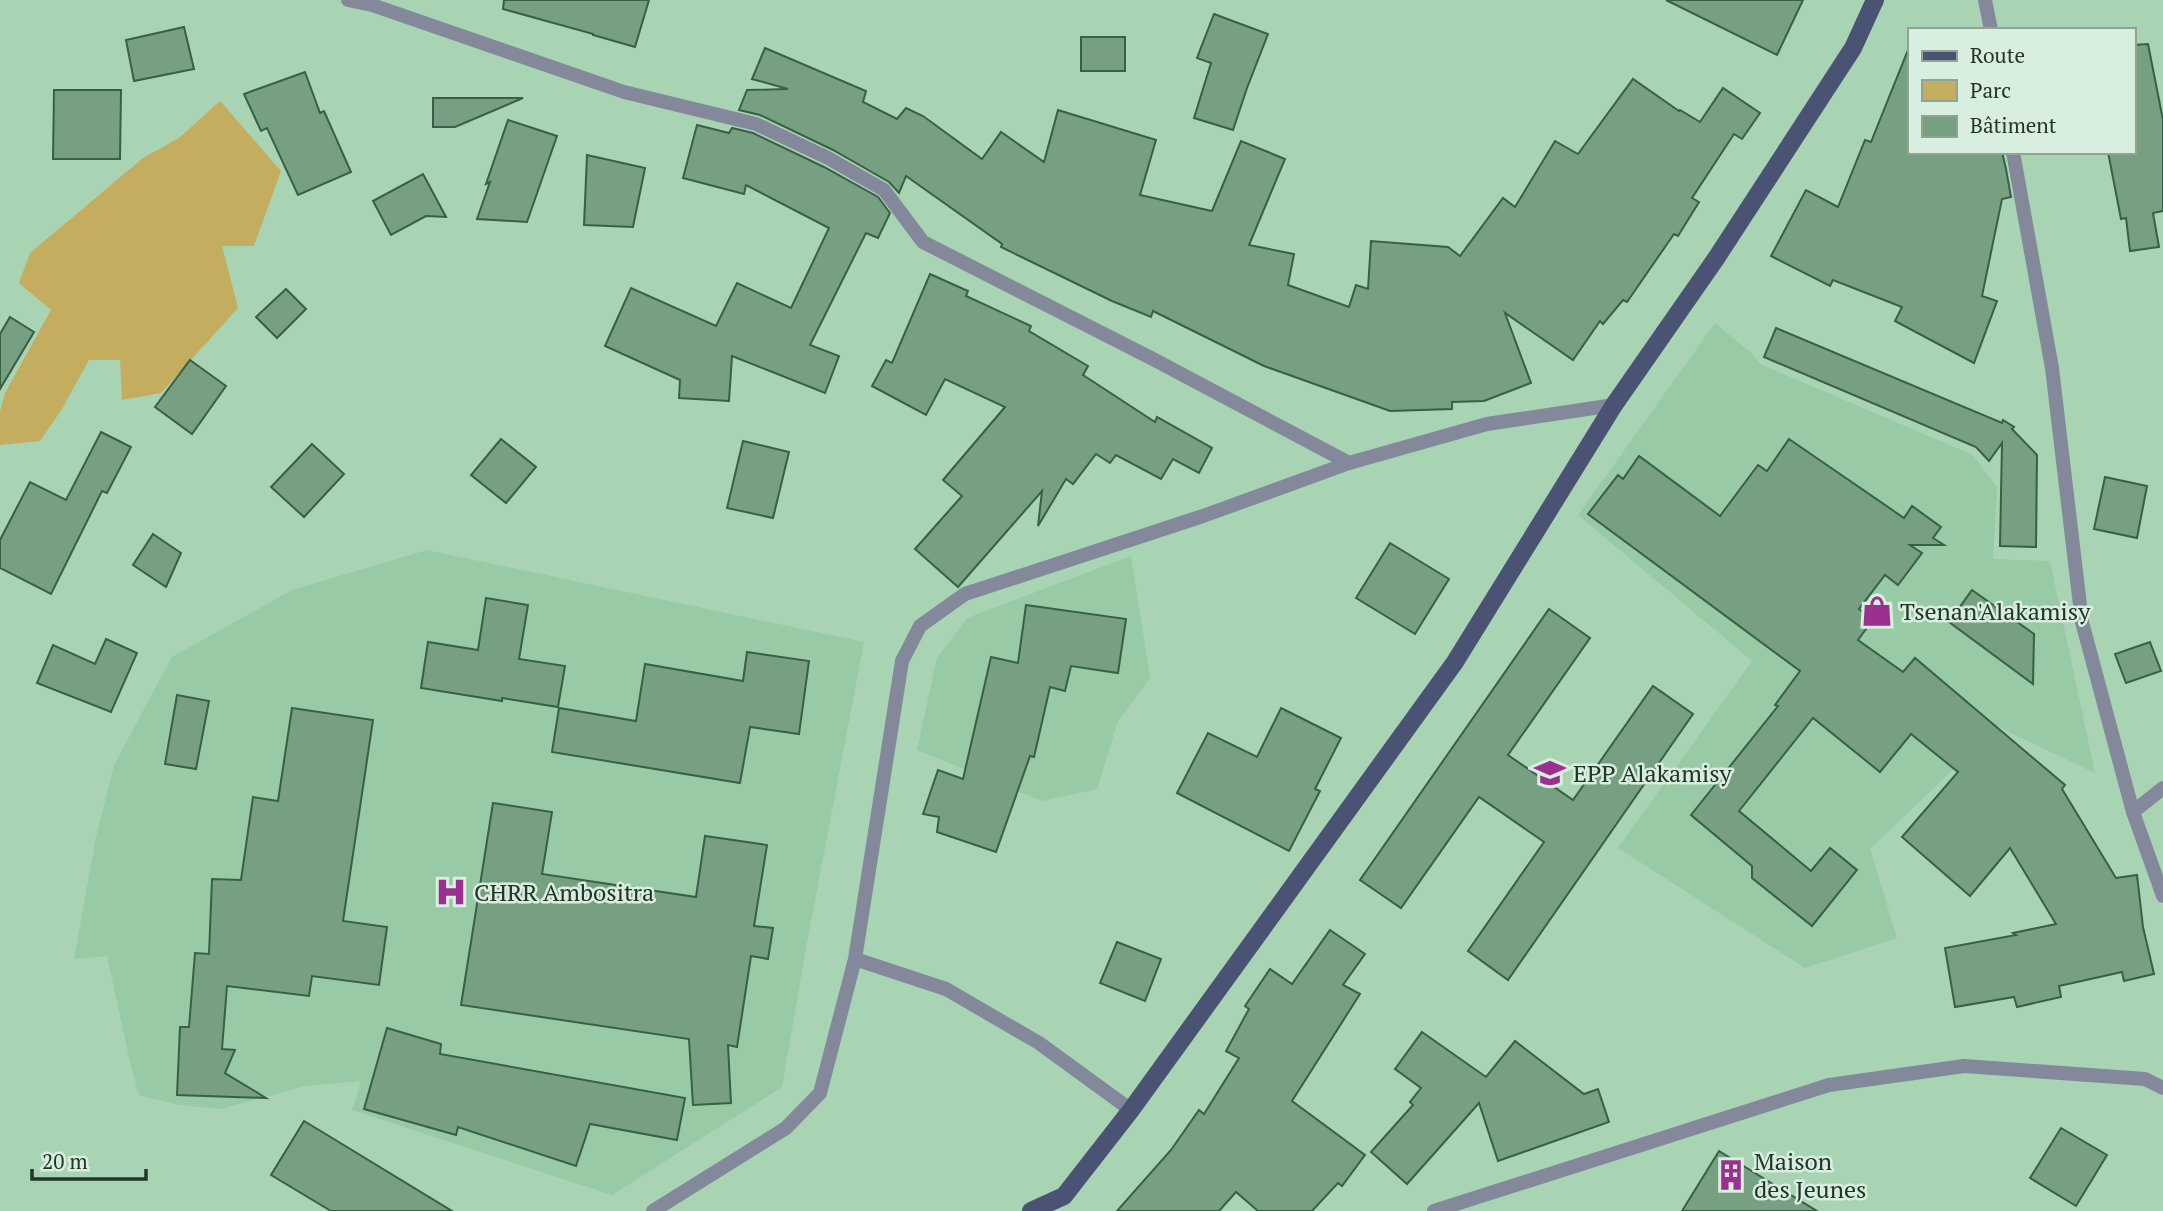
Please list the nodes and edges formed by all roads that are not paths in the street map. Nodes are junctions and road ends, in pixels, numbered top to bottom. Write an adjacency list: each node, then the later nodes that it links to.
1 (348, 0): 7 (street)
2 (1875, 0): 6 (main road)
3 (1985, 0): 4 (street)
4 (1991, 28)
5 (2013, 154): 9 (street)
6 (1614, 405): 7 (street); 13 (main road)
7 (1349, 463): 11 (street)
8 (2163, 788): 9 (street)
9 (2133, 812): 10 (street)
10 (2163, 896)
11 (855, 960): 13 (street); 14 (street)
12 (2163, 1088): 16 (street)
13 (1131, 1111): 15 (main road)
14 (653, 1211)
15 (1031, 1211)
16 (1434, 1211)

